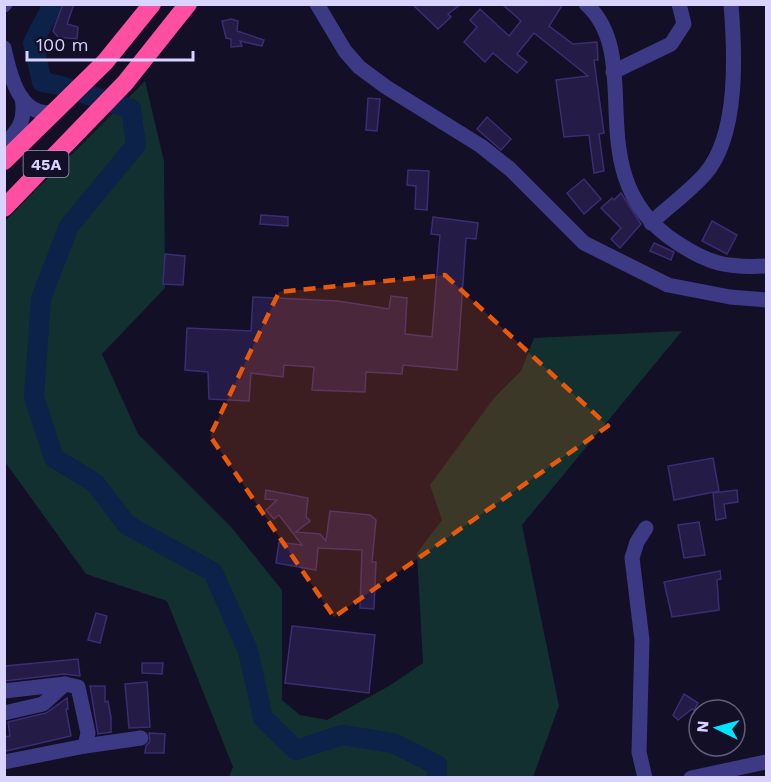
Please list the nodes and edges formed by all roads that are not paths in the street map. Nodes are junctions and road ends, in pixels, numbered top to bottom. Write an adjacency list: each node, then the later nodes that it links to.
1 (152, 4): 10 (highway, 45A)
2 (188, 4): 13 (highway, 45A)
3 (317, 4): 16 (street)
4 (679, 4): 8 (street)
5 (731, 4): 14 (street)
6 (591, 9): 8 (street)
7 (4, 48): 9 (street)
8 (613, 72): 14 (street)
9 (21, 96): 10 (street); 11 (street)
10 (62, 106): 12 (highway, 45A)
11 (4, 145)
12 (4, 161)
13 (4, 208)
14 (651, 223): 15 (street)
15 (766, 266)
16 (766, 300)
17 (646, 528): 25 (street)
18 (65, 684): 19 (street); 20 (street); 22 (street)
19 (4, 691)
20 (4, 713)
21 (141, 738): 22 (street)
22 (85, 746): 23 (street)
23 (4, 762)
24 (766, 762): 26 (street)
25 (645, 777)
26 (691, 777)

